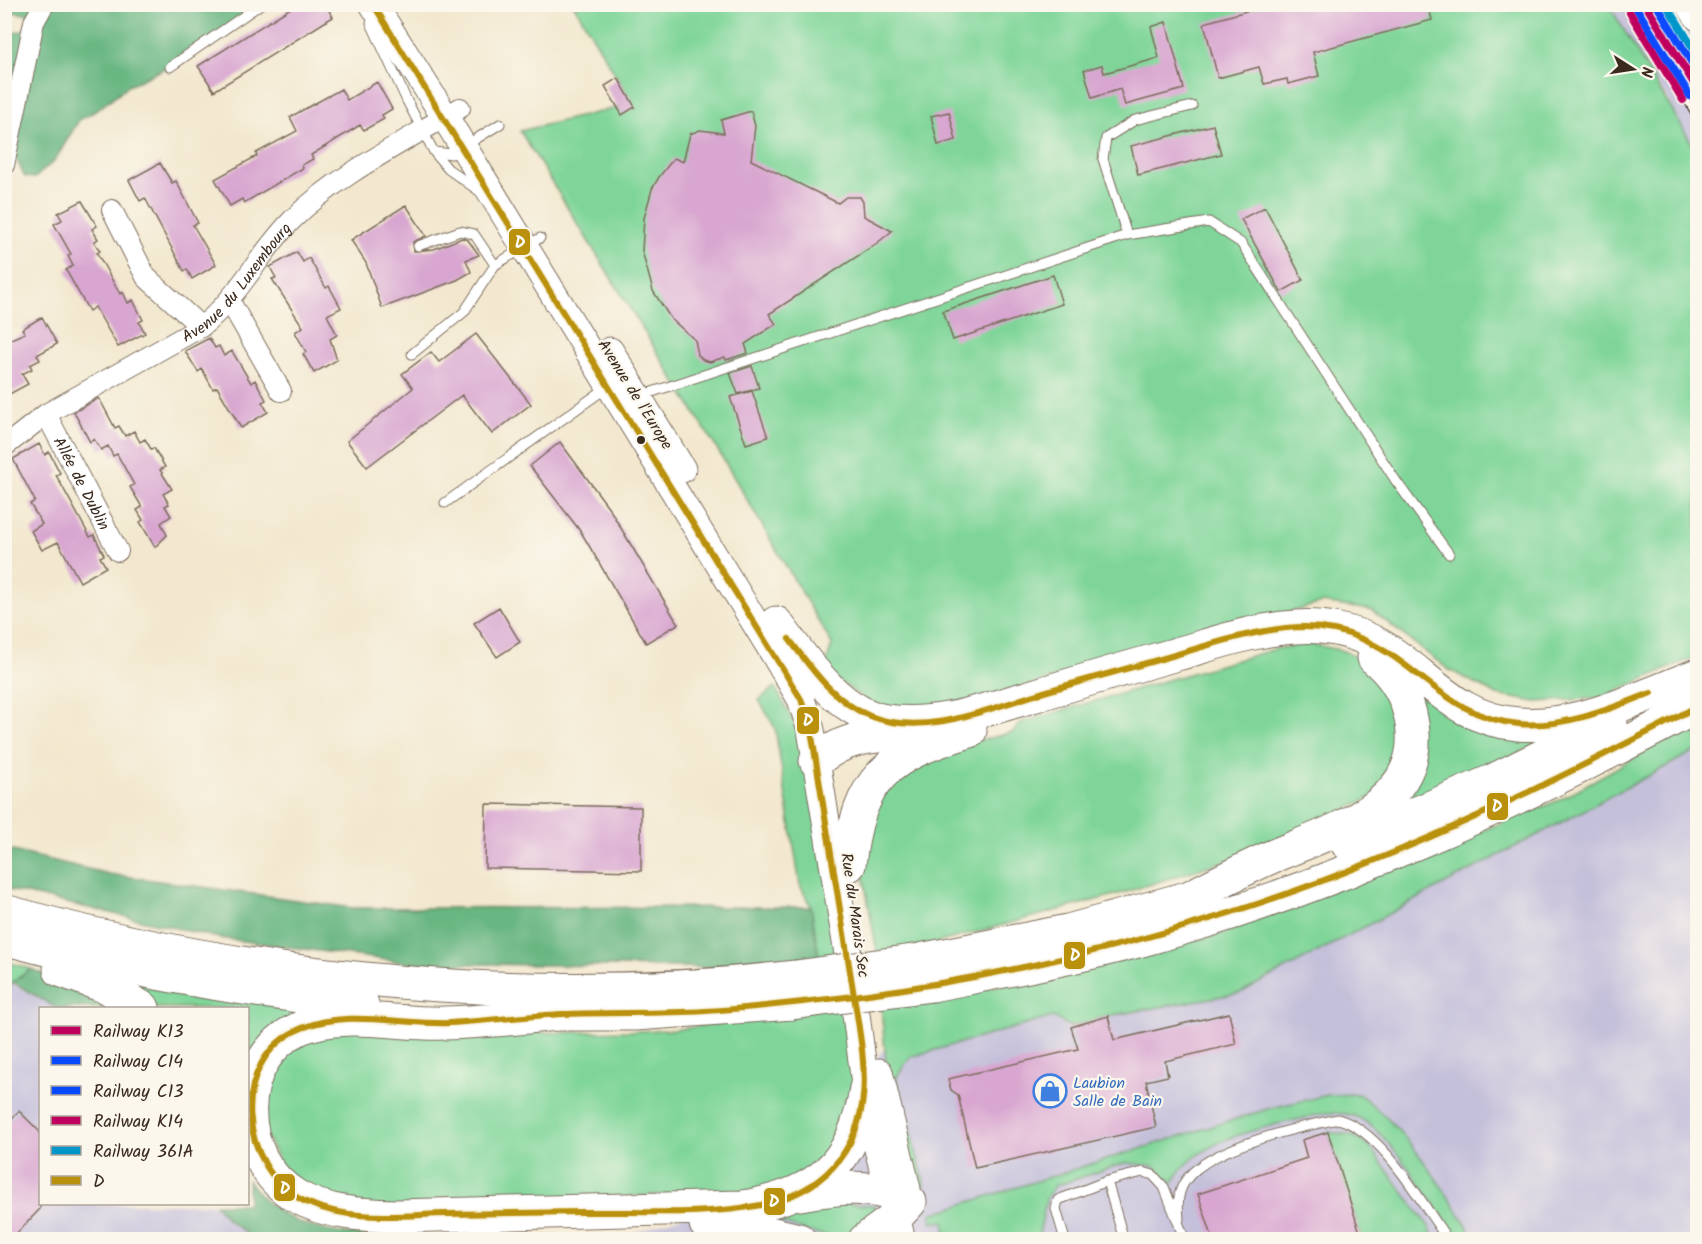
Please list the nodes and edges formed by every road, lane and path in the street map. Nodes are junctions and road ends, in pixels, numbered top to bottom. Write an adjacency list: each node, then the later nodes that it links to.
1 (44, 4): 14 (street)
2 (261, 4): 8 (lane)
3 (363, 4): 11 (lane)
4 (373, 4): 10 (street, Avenue de l'Europe)
5 (394, 4): 10 (street, Avenue de l'Europe)
6 (1689, 4): 7 (street)
7 (1698, 17)
8 (170, 67)
9 (1192, 106): 17 (lane)
10 (452, 113): 11 (street, Avenue du Luxembourg); 12 (street, Avenue de l'Europe)
11 (422, 131): 13 (lane); 21 (street, Avenue du Luxembourg)
12 (481, 137): 13 (lane); 15 (street, Avenue de l'Europe); 18 (street, Avenue de l'Europe)
13 (434, 152): 15 (lane)
14 (4, 165)
15 (498, 204): 18 (street, Avenue de l'Europe)
16 (112, 210): 22 (street)
17 (1127, 235): 24 (lane); 30 (lane)
18 (532, 242): 20 (lane); 24 (street, Avenue de l'Europe)
19 (418, 246): 20 (lane)
20 (495, 265): 23 (lane)
21 (229, 300): 22 (street, Avenue du Luxembourg); 25 (street)
22 (201, 327): 26 (street, Avenue du Luxembourg)
23 (411, 354)
24 (624, 386): 28 (lane); 31 (street, Avenue de l'Europe); 36 (street, Avenue de l'Europe)
25 (281, 391)
26 (46, 414): 27 (street, Avenue du Luxembourg); 29 (street, Allée de Dublin)
27 (4, 447)
28 (445, 503)
29 (118, 551)
30 (1449, 554)
31 (776, 622): 34 (highway); 36 (street, Avenue de l'Europe)
32 (1698, 676): 34 (highway); 39 (highway)
33 (1698, 706): 43 (highway)
34 (968, 715): 36 (highway)
35 (908, 753): 36 (highway); 38 (highway); 39 (highway)
36 (826, 758): 37 (street, Avenue de l'Europe)
37 (832, 808): 38 (street, Rue du Marais Sec); 47 (street, Rue du Marais Sec)
38 (849, 865): 51 (street, Rue du Marais Sec)
39 (1184, 900): 43 (highway)
40 (4, 910): 44 (highway)
41 (4, 938): 46 (highway)
42 (4, 952): 45 (highway)
43 (926, 972): 44 (highway, bridge)
44 (794, 990): 46 (highway)
45 (141, 1007)
46 (558, 1014): 50 (highway)
47 (866, 1088): 50 (highway); 51 (street, Rue du Marais Sec)
48 (249, 1165): 53 (highway)
49 (1107, 1181): 52 (lane); 56 (lane); 57 (lane)
50 (793, 1196): 51 (highway)
51 (899, 1213): 54 (highway); 55 (street, Rue du Marais Sec)
52 (1179, 1219): 58 (lane); 59 (lane)
53 (796, 1239)
54 (865, 1239)
55 (920, 1239)
56 (1065, 1239)
57 (1124, 1239)
58 (1185, 1239)
59 (1444, 1239)

